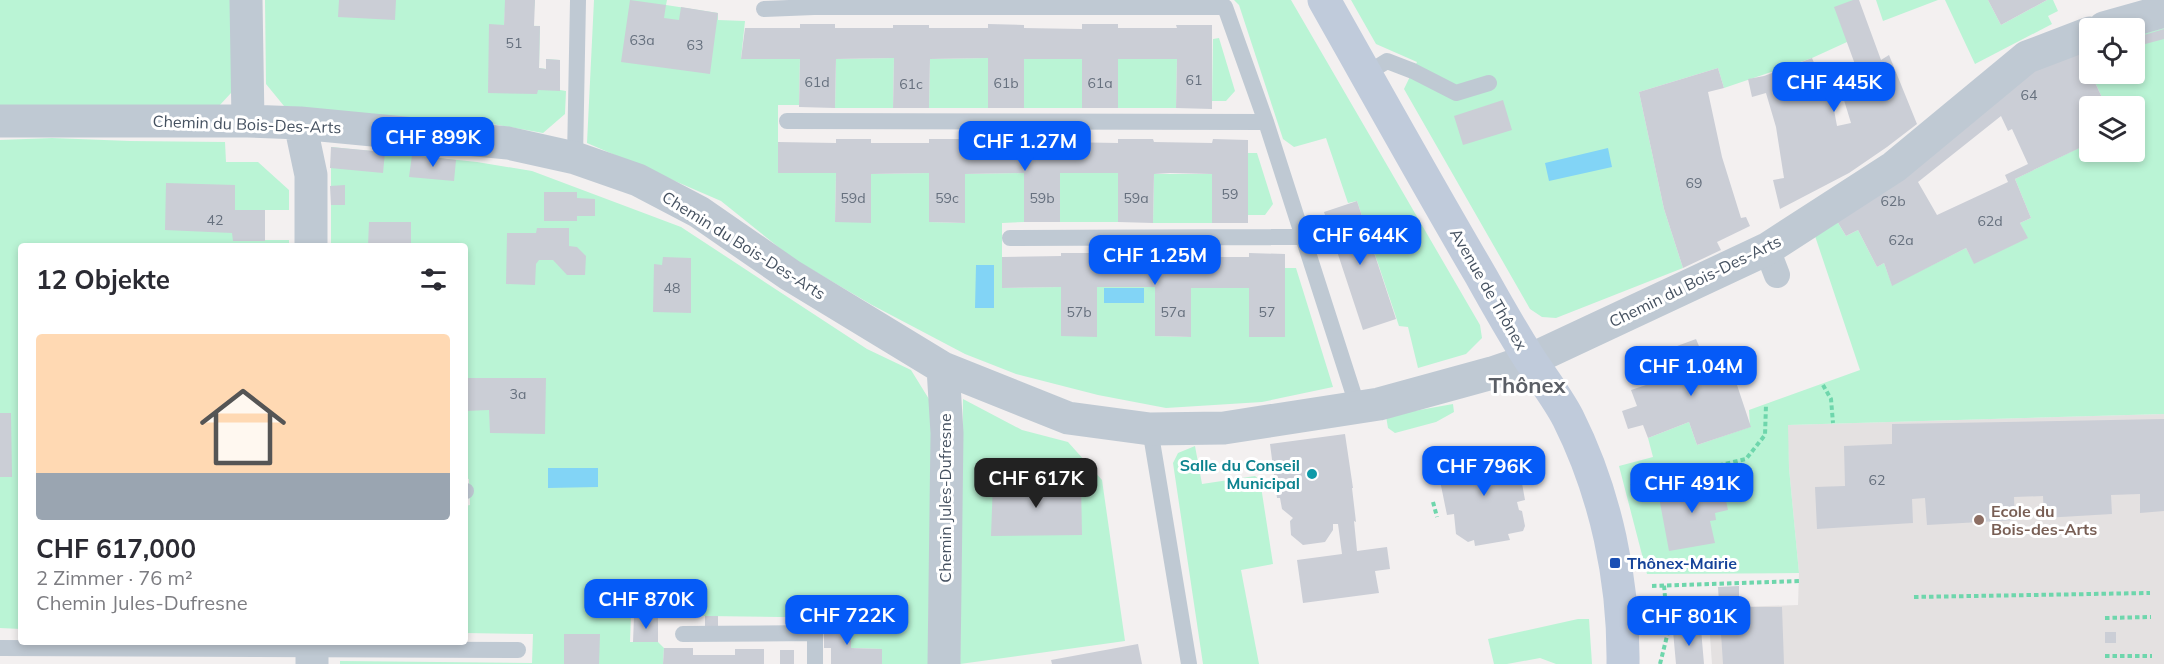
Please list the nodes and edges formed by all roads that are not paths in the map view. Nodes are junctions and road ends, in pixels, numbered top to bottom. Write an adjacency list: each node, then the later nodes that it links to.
1 (246, 0): 11 (street)
2 (578, 0): 16 (lane)
3 (1323, 0): 9 (main road, Avenue de Thônex)
4 (814, 4): 5 (lane); 14 (lane)
5 (764, 9)
6 (2164, 11): 7 (street)
7 (2139, 18)
8 (2079, 37): 20 (street, Chemin du Bois-Des-Arts)
9 (1366, 74): 10 (lane); 20 (main road, Avenue de Thônex)
10 (1489, 83)
11 (248, 121): 13 (street, Chemin du Bois-Des-Arts); 15 (street, Chemin du Bois-Des-Arts)
12 (787, 121): 14 (lane)
13 (0, 122)
14 (1266, 122): 17 (lane)
15 (300, 123): 16 (street, Chemin du Bois-Des-Arts); 19 (street)
16 (575, 158): 21 (street, Chemin du Bois-Des-Arts)
17 (1304, 237): 18 (lane); 22 (lane)
18 (1010, 238)
19 (311, 243)
20 (1530, 360): 22 (street, Chemin du Bois-Des-Arts); 31 (main road, Avenue de Thônex)
21 (943, 368): 23 (street, Chemin du Bois-Des-Arts); 29 (street, Chemin Jules-Dufresne)
22 (1365, 411): 23 (street, Chemin du Bois-Des-Arts)
23 (1150, 429): 30 (lane)
24 (683, 634): 28 (lane)
25 (0, 648): 27 (lane)
26 (518, 650): 27 (lane)
27 (312, 651)
28 (815, 664)
29 (944, 664)
30 (1190, 664)
31 (1623, 664)

